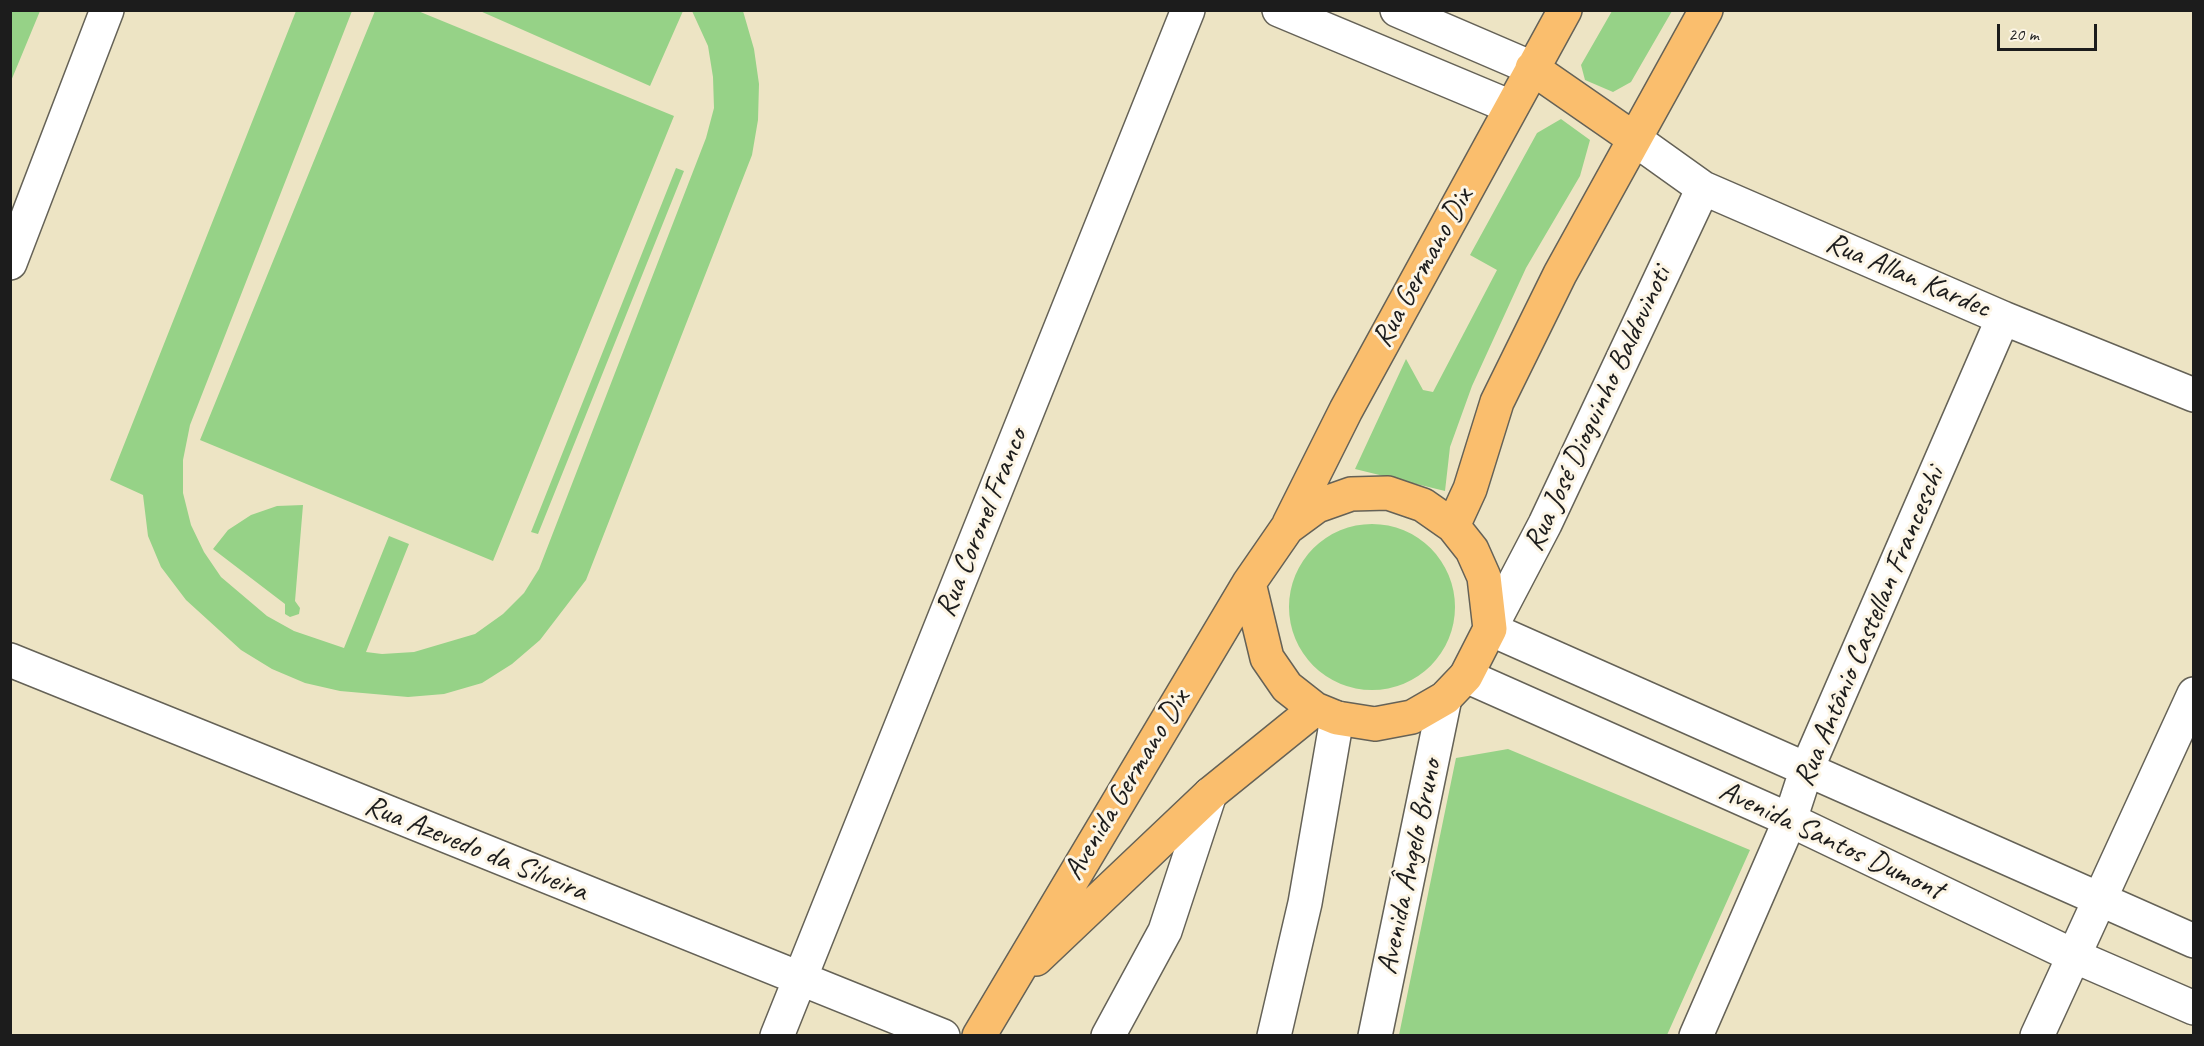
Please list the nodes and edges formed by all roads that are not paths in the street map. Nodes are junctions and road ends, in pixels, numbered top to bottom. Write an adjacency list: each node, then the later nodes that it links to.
1 (107, 10): 11 (street)
2 (1188, 10): 28 (street, Rua Coronel Franco)
3 (1279, 10): 8 (street)
4 (1397, 10): 7 (street)
5 (1565, 10): 7 (main road, Rua Germano Dix)
6 (1706, 10): 9 (main road)
7 (1532, 68): 8 (main road, Rua Germano Dix); 9 (main road)
8 (1511, 107): 15 (main road, Rua Germano Dix)
9 (1633, 138): 10 (street, Rua Allan Kardec); 14 (main road)
10 (1703, 188): 12 (street, Rua Allan Kardec); 17 (street, Rua José Dioguinho Baldovinoti)
11 (10, 263)
12 (2003, 318): 13 (street, Rua Allan Kardec); 22 (street, Rua Antônio Castellan Franceschi)
13 (2193, 395)
14 (1454, 526): 15 (main road); 17 (main road)
15 (1287, 528): 16 (main road, Avenida Germano Dix)
16 (1249, 583): 21 (main road); 29 (main road, Avenida Germano Dix)
17 (1490, 629): 19 (main road); 22 (street, Avenida Santos Dumont)
18 (10, 660): 28 (street, Rua Azevedo da Silveira)
19 (1456, 687): 21 (main road); 24 (street, Avenida Santos Dumont); 36 (street, Avenida Ângelo Bruno)
20 (2193, 694): 25 (street)
21 (1326, 713): 23 (main road, Avenida Germano Dix); 35 (street)
22 (1806, 771): 24 (street, Rua Antônio Castellan Franceschi); 25 (street, Avenida Santos Dumont)
23 (1210, 794): 29 (main road, Avenida Germano Dix); 34 (street)
24 (1790, 820): 27 (street, Avenida Santos Dumont); 37 (street, Rua Antônio Castellan Franceschi)
25 (2099, 900): 26 (street, Avenida Santos Dumont); 27 (street)
26 (2193, 941)
27 (2074, 956): 30 (street, Avenida Santos Dumont); 38 (street)
28 (798, 980): 31 (street, Rua Coronel Franco); 32 (street, Rua Azevedo da Silveira)
29 (1006, 987): 33 (main road, Avenida Germano Dix)
30 (2193, 1008)
31 (777, 1035)
32 (943, 1035)
33 (979, 1035)
34 (1108, 1035)
35 (1274, 1035)
36 (1375, 1035)
37 (1696, 1035)
38 (2037, 1035)

